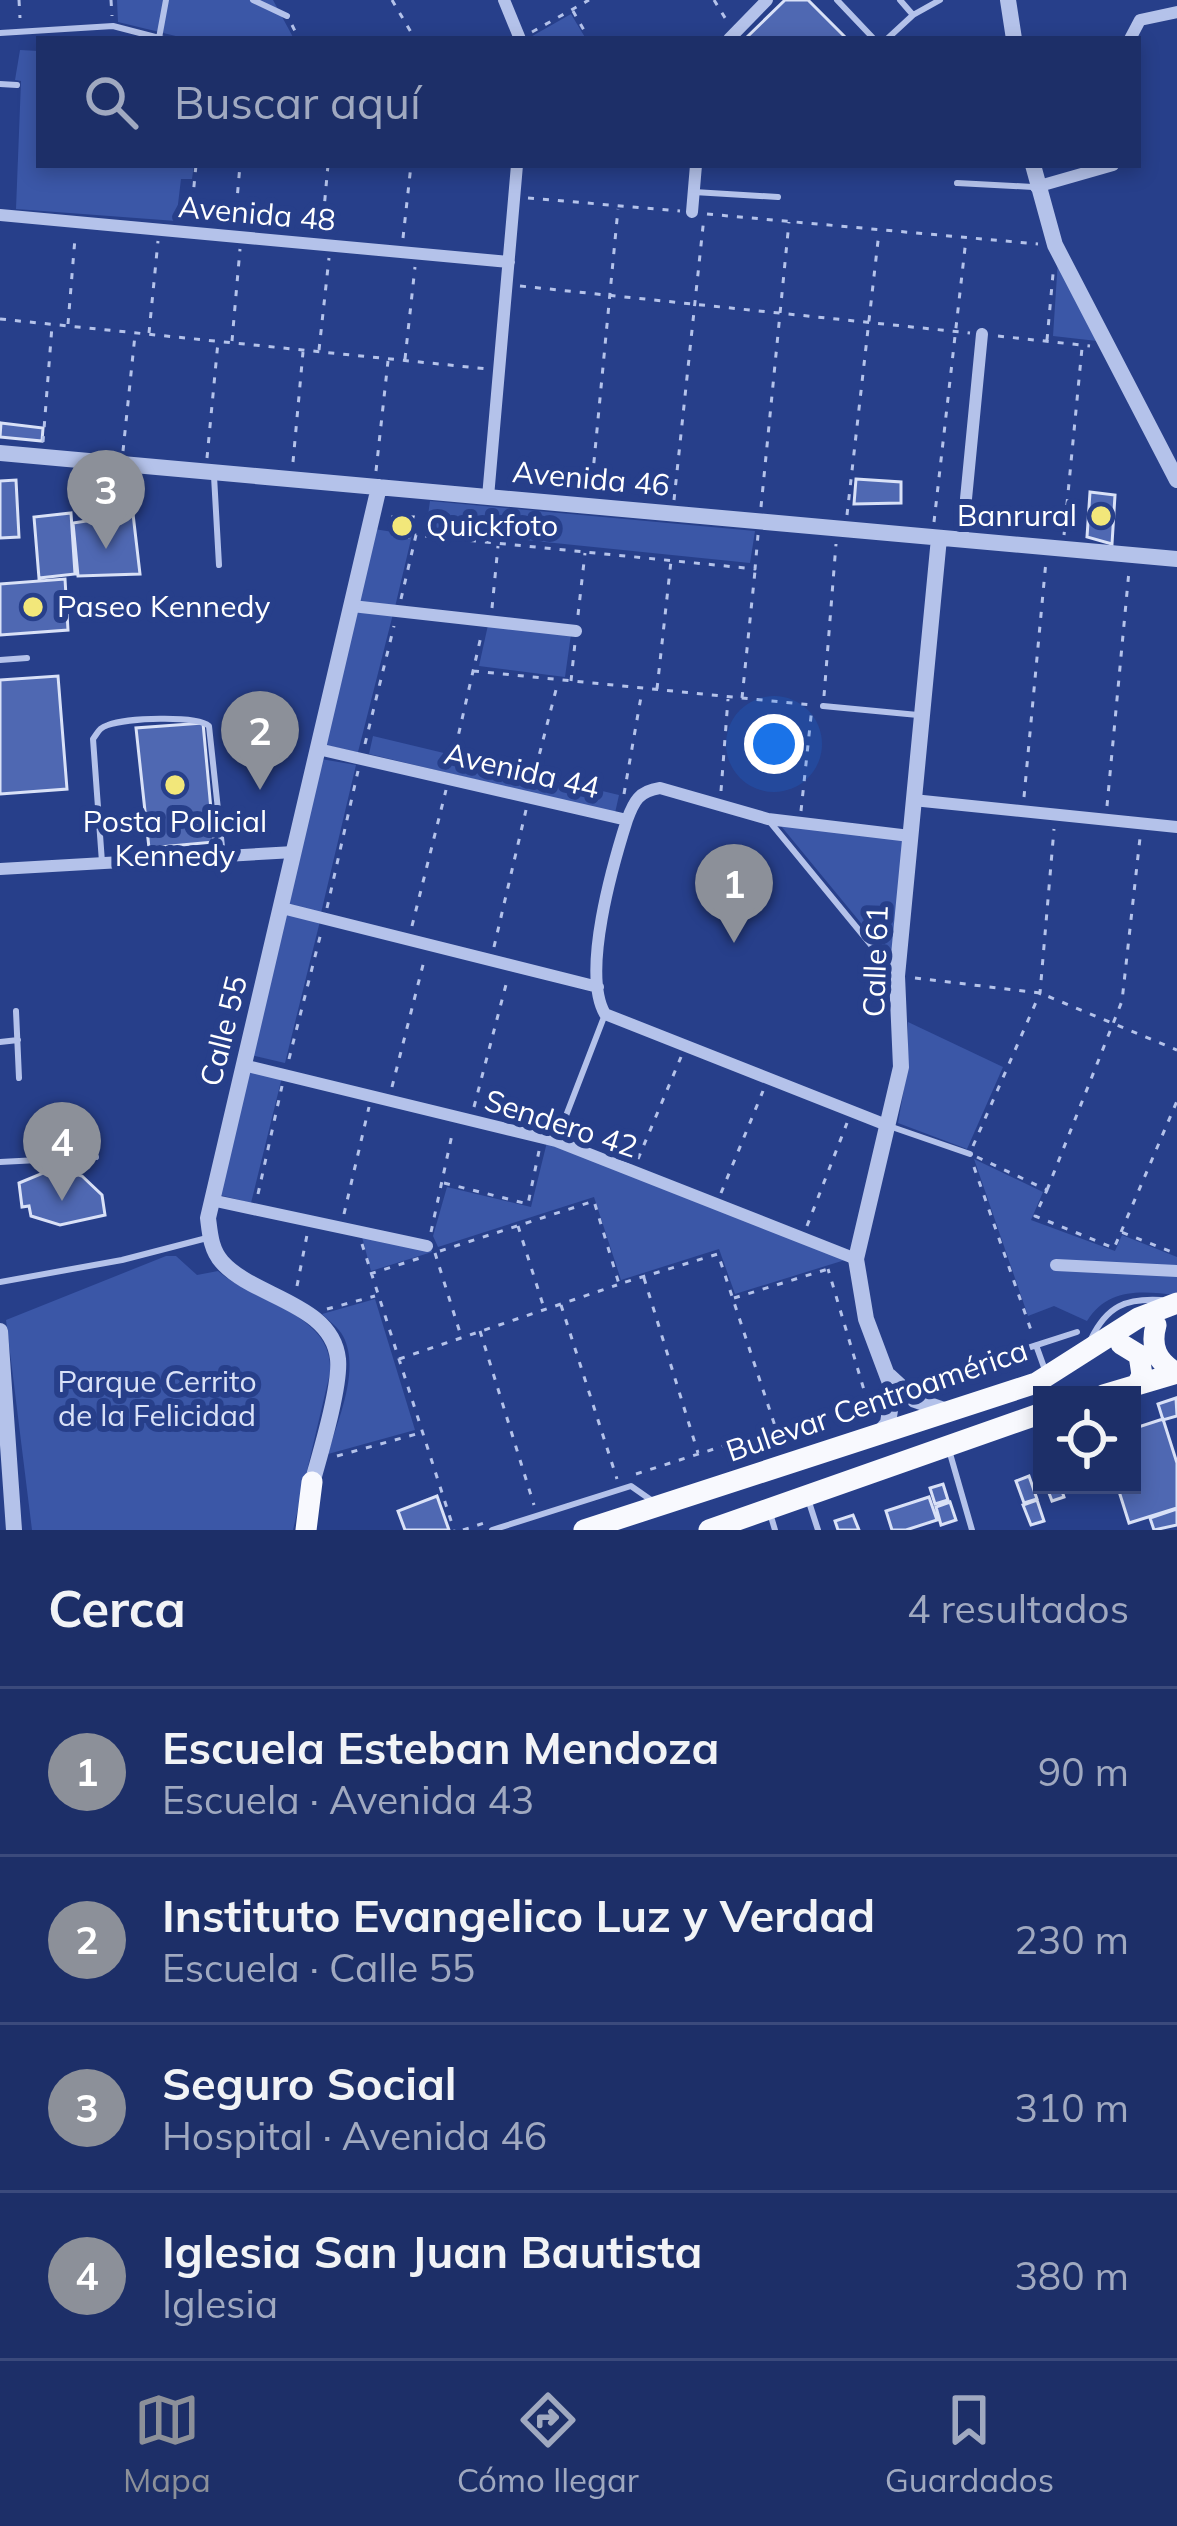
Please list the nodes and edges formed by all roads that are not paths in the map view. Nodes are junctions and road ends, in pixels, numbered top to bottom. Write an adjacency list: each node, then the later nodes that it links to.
1 (166, 0): 14 (lane)
2 (253, 0): 11 (lane)
3 (504, 0): 15 (street)
4 (766, 0): 16 (street)
5 (837, 0): 17 (lane)
6 (900, 0): 10 (lane)
7 (940, 0): 10 (lane)
8 (1008, 0): 19 (street)
9 (1169, 8): 20 (street)
10 (913, 15): 18 (lane)
11 (287, 16)
12 (0, 33): 13 (lane)
13 (153, 36)
14 (161, 36)
15 (519, 36)
16 (732, 36)
17 (871, 36)
18 (890, 36)
19 (1014, 36)
20 (1132, 36)
21 (0, 84): 22 (lane)
22 (17, 85)
23 (517, 168): 33 (street)
24 (696, 168): 29 (street)
25 (1033, 168): 28 (street)
26 (1103, 168): 28 (street)
27 (957, 183): 28 (lane)
28 (1036, 188): 37 (street)
29 (694, 192): 30 (lane); 31 (street)
30 (778, 197)
31 (698, 213)
32 (0, 215): 33 (street, Avenida 48)
33 (509, 262): 39 (street)
34 (982, 334): 41 (street)
35 (0, 453): 36 (street, Avenida 46)
36 (210, 472): 38 (street, Avenida 46); 43 (lane)
37 (1177, 480)
38 (377, 487): 39 (street, Avenida 46); 44 (street, Calle 55)
39 (488, 497): 40 (street, Avenida 46)
40 (936, 538): 41 (street, Avenida 46); 49 (street, Calle 61)
41 (962, 540): 42 (street, Avenida 46)
42 (1177, 559)
43 (219, 566)
44 (352, 606): 45 (street); 50 (street, Calle 55)
45 (576, 631)
46 (27, 658): 47 (lane)
47 (0, 660)
48 (823, 706): 49 (lane)
49 (922, 715): 51 (street, Calle 61)
50 (318, 749): 52 (street, Avenida 44); 56 (street, Calle 55)
51 (913, 800): 54 (street); 55 (street, Calle 61)
52 (623, 819): 53 (street, Avenida 44); 62 (street)
53 (768, 819): 55 (street, Avenida 44); 61 (lane)
54 (1177, 827)
55 (910, 836): 61 (street, Calle 61)
56 (294, 852): 57 (street); 60 (street, Calle 55)
57 (223, 856): 58 (street); 58 (lane)
58 (102, 863): 59 (street)
59 (0, 869)
60 (282, 908): 62 (street); 67 (street, Calle 55)
61 (891, 969): 69 (street, Calle 61)
62 (598, 987): 64 (street)
63 (16, 1012): 65 (lane)
64 (605, 1014): 69 (street); 70 (lane)
65 (18, 1040): 66 (lane); 68 (lane)
66 (0, 1042)
67 (243, 1065): 70 (street, Sendero 42); 74 (street, Calle 55)
68 (19, 1078)
69 (889, 1126): 71 (lane); 77 (street, Calle 61)
70 (549, 1140): 77 (street, Sendero 42)
71 (970, 1154)
72 (95, 1157): 73 (lane)
73 (0, 1162)
74 (211, 1200): 75 (street, Calle 55); 76 (street)
75 (210, 1237): 80 (lane); 96 (street)
76 (431, 1249)
77 (857, 1260): 89 (street, Calle 61)
78 (1056, 1265): 79 (street)
79 (1177, 1270)
80 (0, 1282)
81 (1177, 1302): 84 (main road, Bulevar Centroamérica)
82 (1172, 1319): 85 (main road); 87 (main road)
83 (0, 1333): 101 (street)
84 (1082, 1342): 86 (lane); 88 (main road, Bulevar Centroamérica)
85 (1121, 1344): 88 (main road); 90 (main road)
86 (1036, 1345): 88 (lane); 89 (lane)
87 (1177, 1373): 90 (main road)
88 (1042, 1380): 92 (main road, Bulevar Centroamérica)
89 (894, 1382): 92 (street); 94 (street, Calle 61)
90 (1137, 1385): 91 (main road)
91 (1134, 1386)
92 (948, 1412): 94 (main road, Bulevar Centroamérica)
93 (1033, 1416): 95 (main road)
94 (879, 1434): 98 (main road, Bulevar Centroamérica)
95 (949, 1446): 97 (main road); 107 (lane)
96 (315, 1472): 102 (main road)
97 (806, 1496): 99 (main road); 106 (lane)
98 (658, 1506): 103 (lane); 104 (main road, Bulevar Centroamérica)
99 (772, 1520): 100 (main road)
100 (738, 1525): 105 (main road)
101 (14, 1530)
102 (302, 1530)
103 (492, 1530)
104 (584, 1530)
105 (709, 1530)
106 (818, 1530)
107 (972, 1530)

